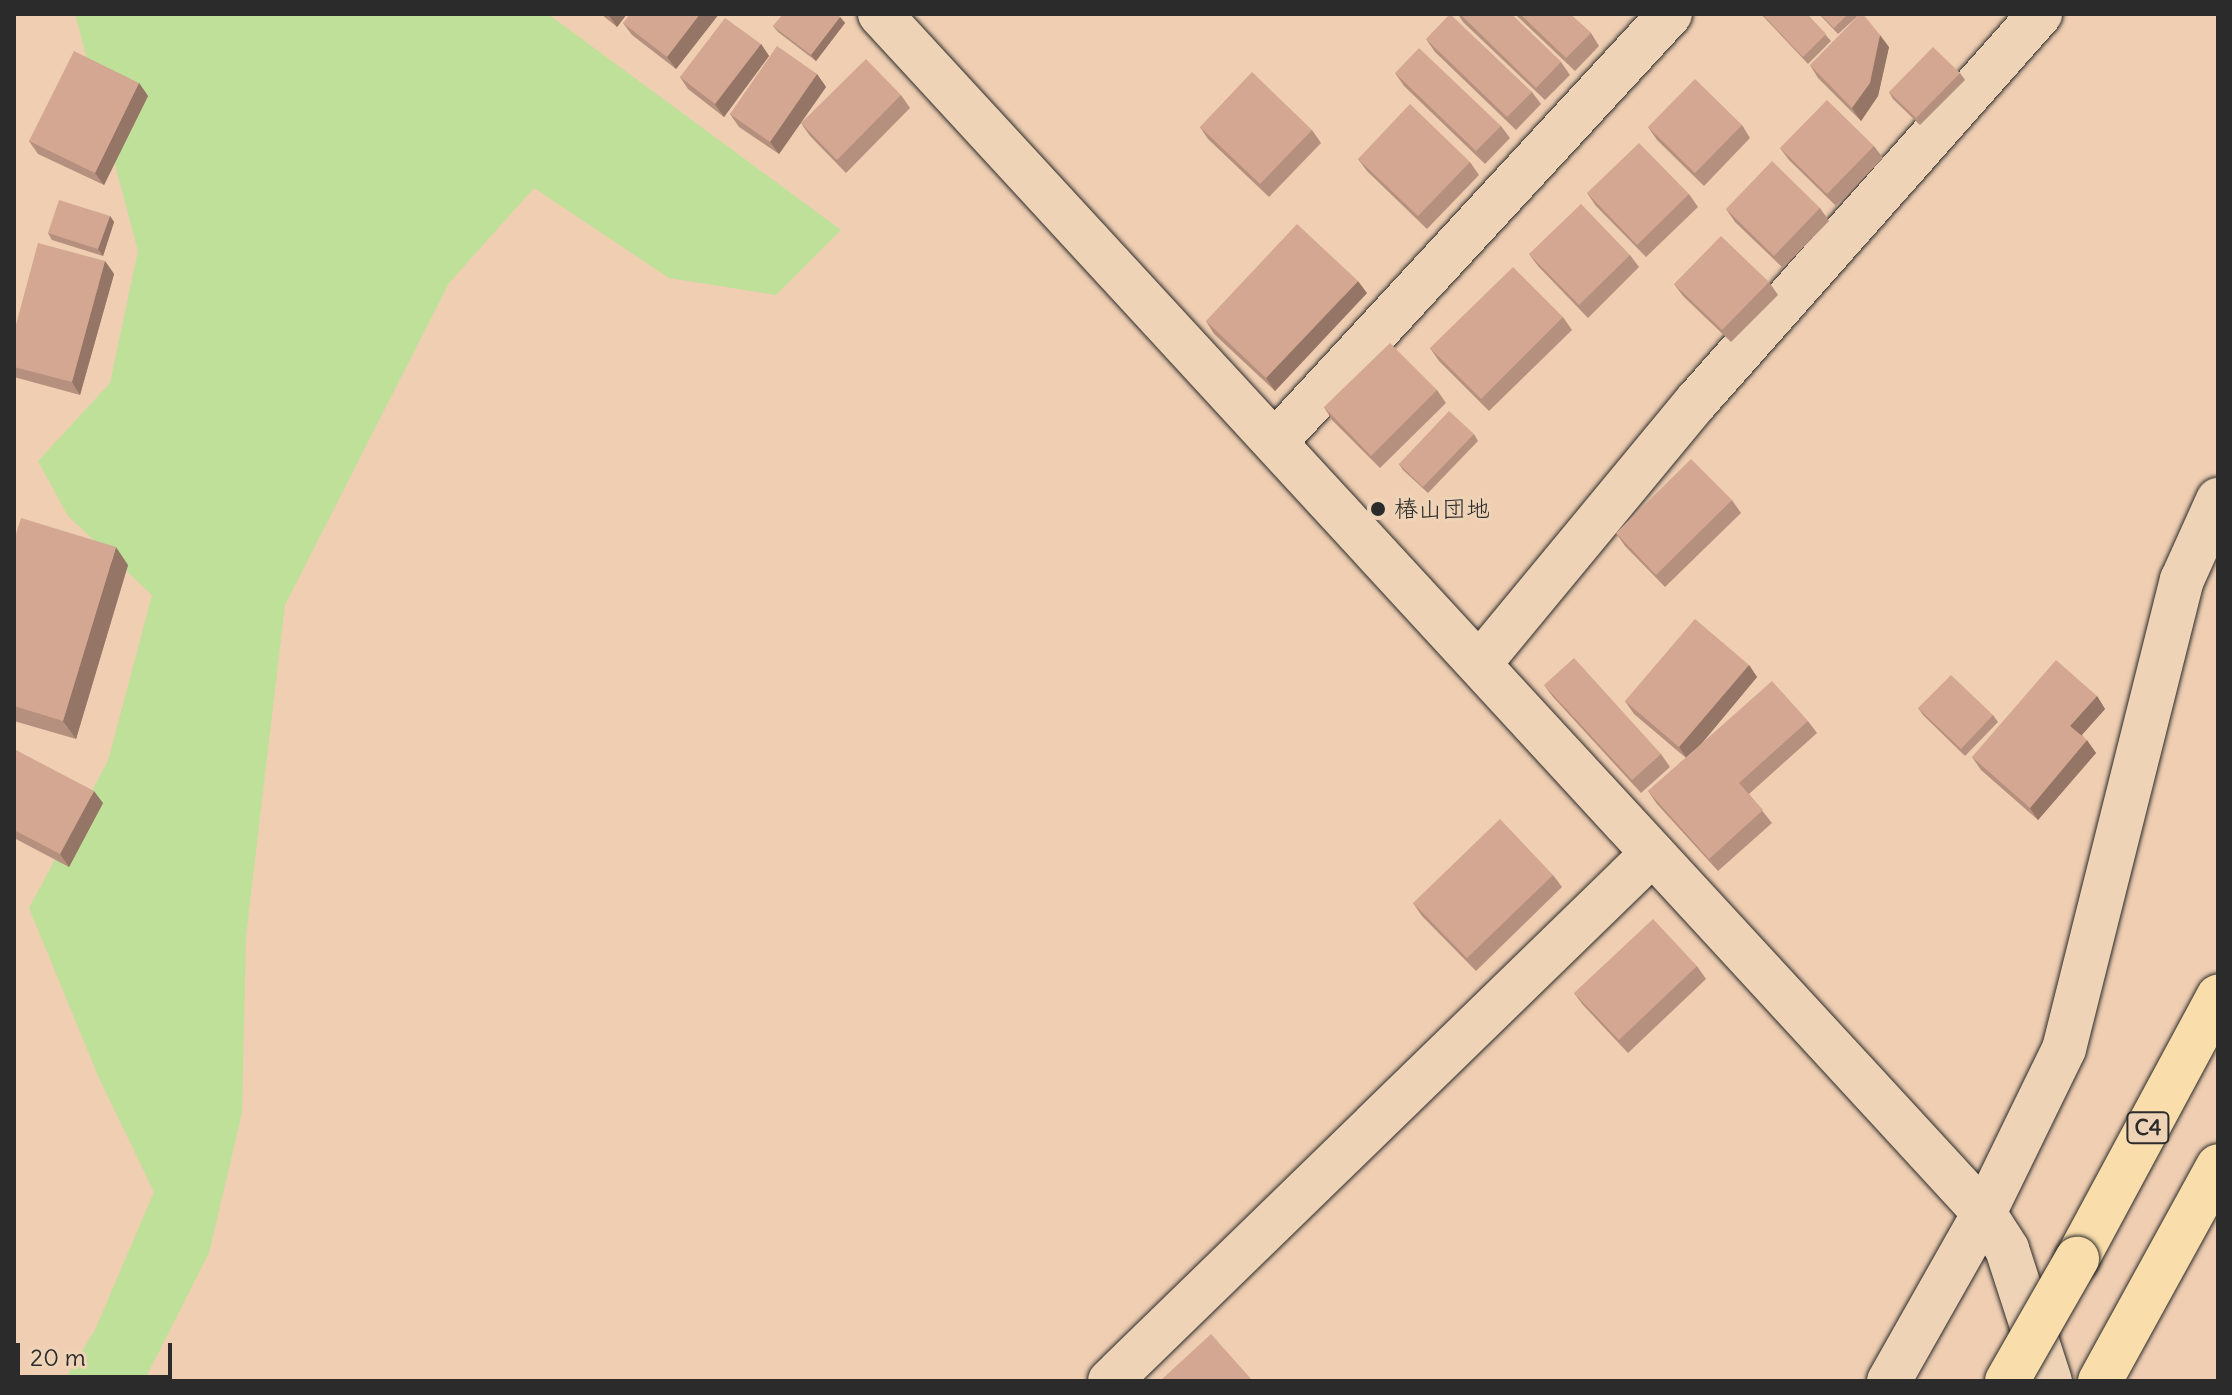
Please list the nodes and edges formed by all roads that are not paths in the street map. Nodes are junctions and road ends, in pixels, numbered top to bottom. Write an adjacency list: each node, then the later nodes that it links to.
1 (880, 14): 4 (street)
2 (1670, 14): 4 (street)
3 (2040, 14): 6 (street)
4 (1276, 441): 6 (street)
5 (2218, 500): 10 (street)
6 (1480, 663): 7 (street)
7 (1653, 853): 10 (street); 11 (street)
8 (2218, 997): 13 (highway, C4, bridge)
9 (2218, 1166): 15 (highway)
10 (1984, 1213): 12 (street); 14 (street)
11 (1110, 1381)
12 (1889, 1381)
13 (2007, 1381)
14 (2050, 1381)
15 (2100, 1381)

